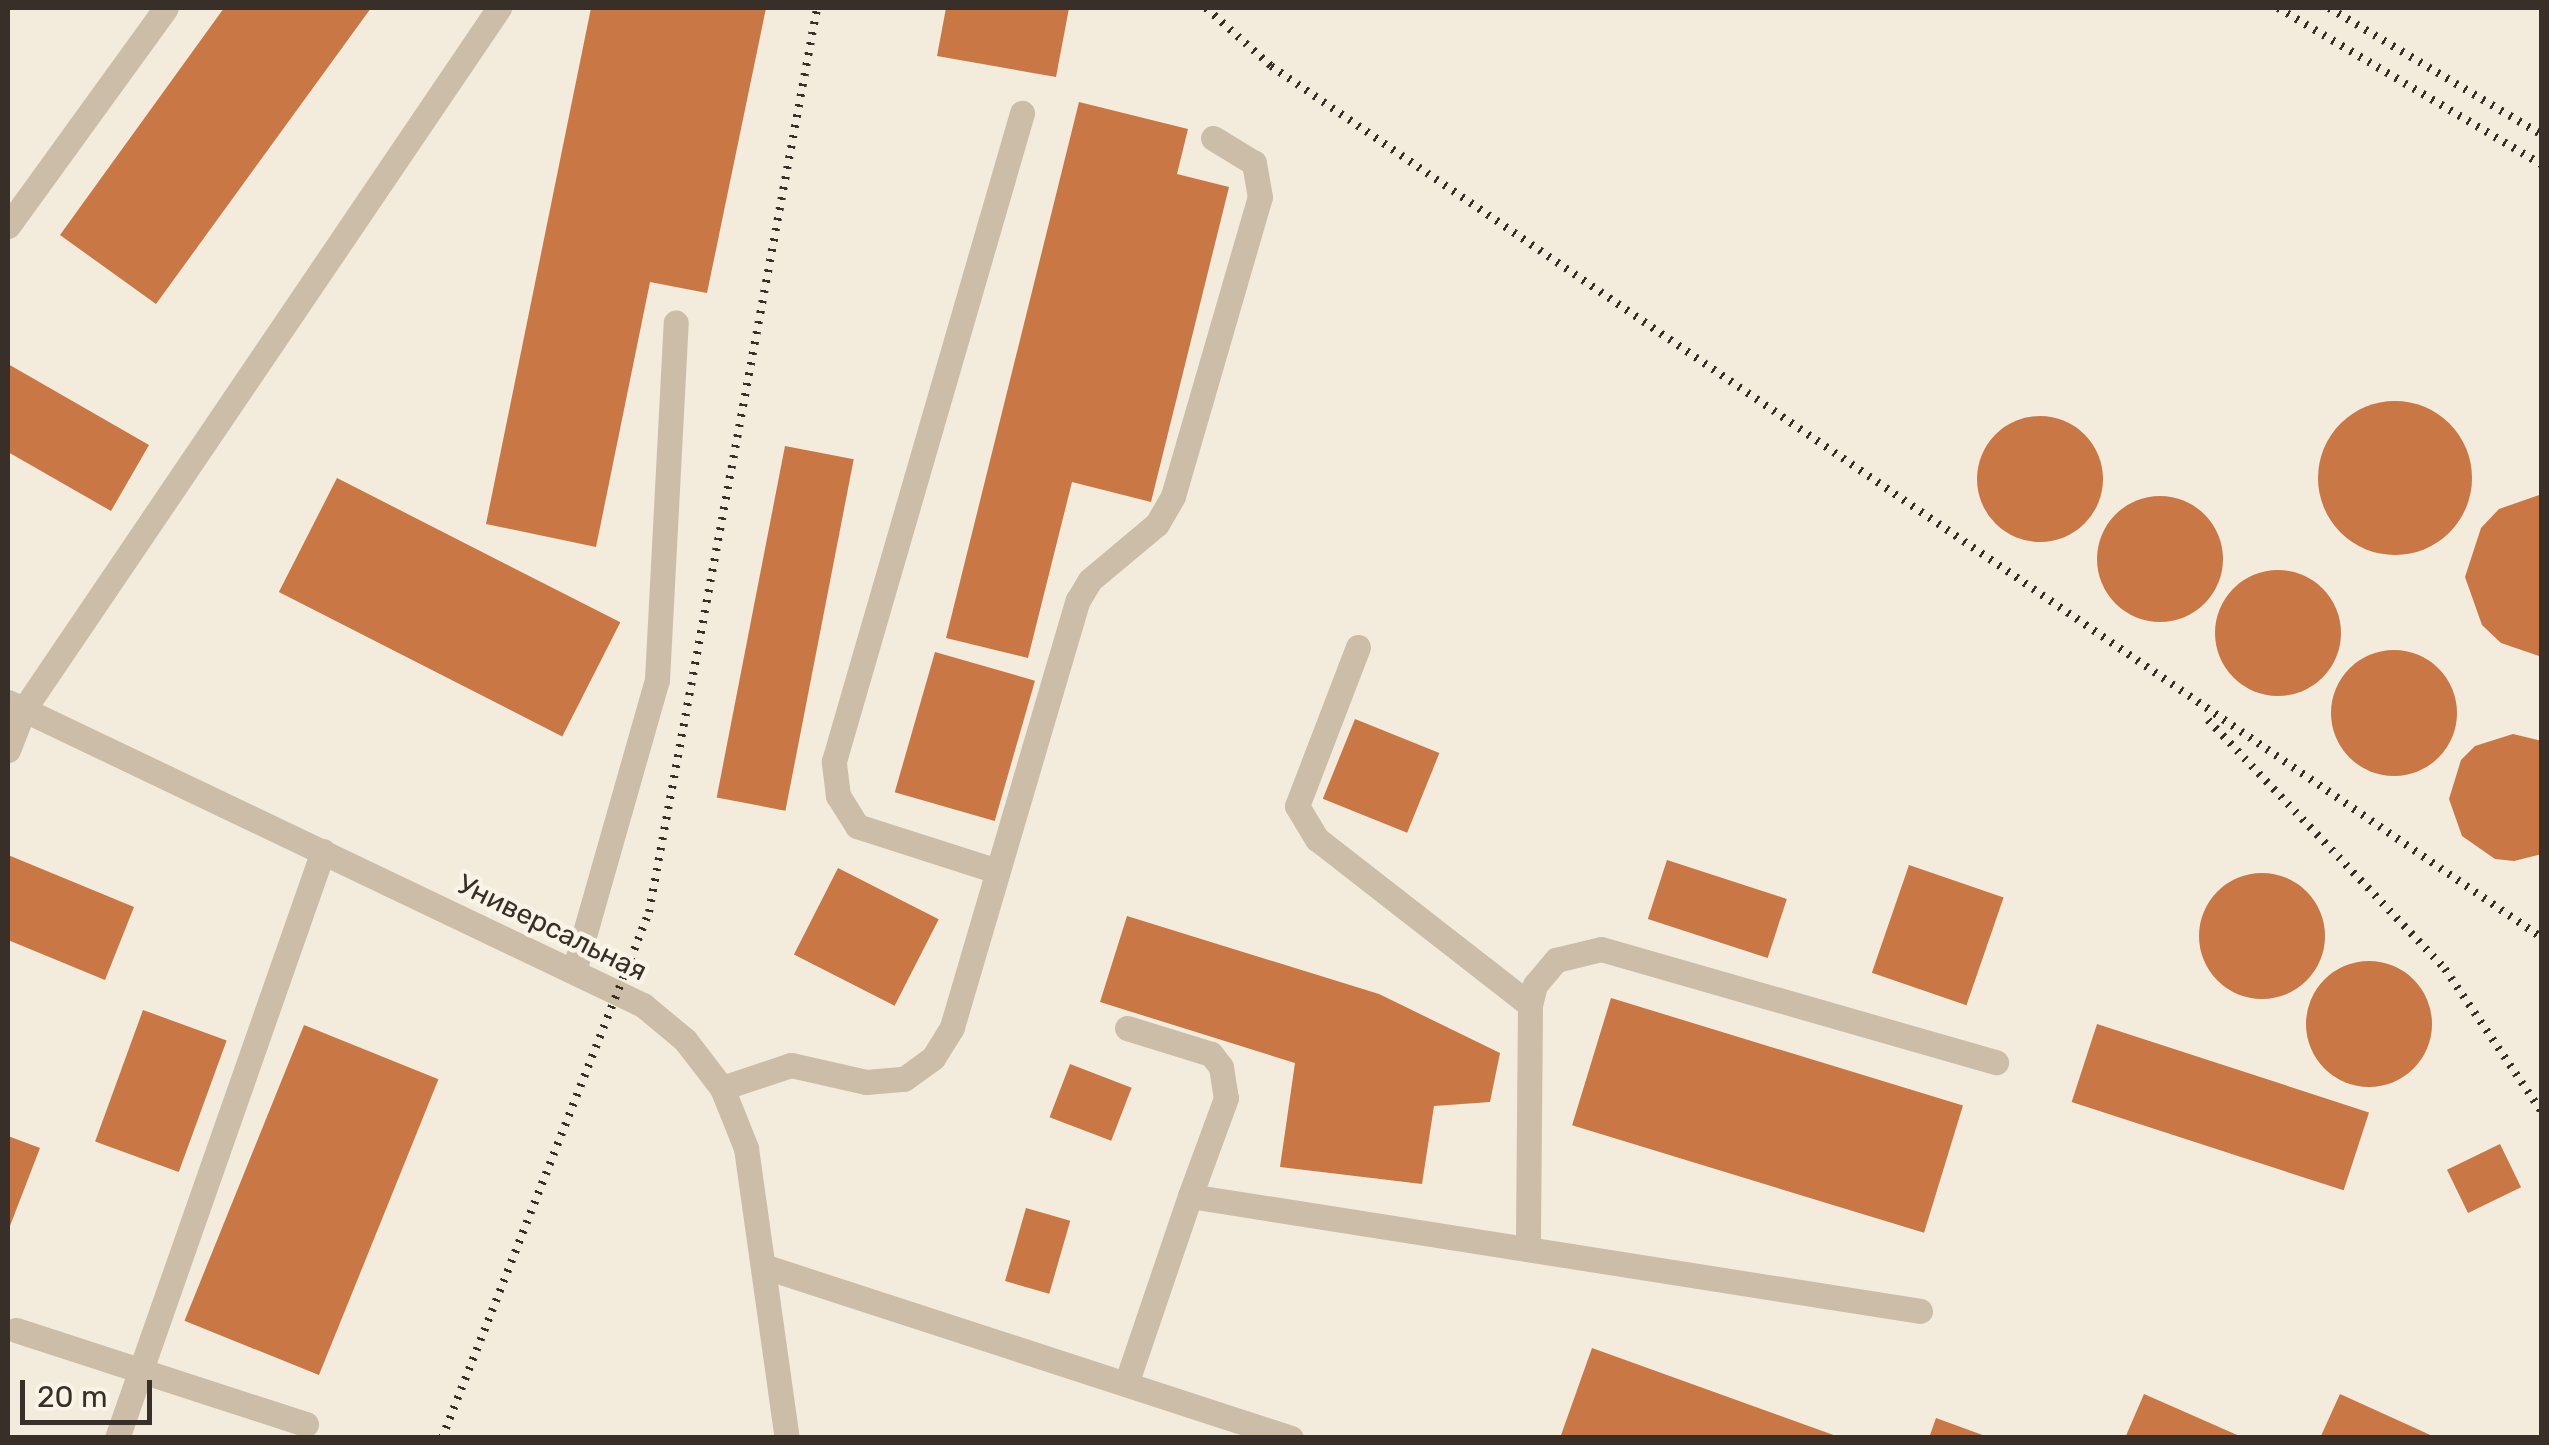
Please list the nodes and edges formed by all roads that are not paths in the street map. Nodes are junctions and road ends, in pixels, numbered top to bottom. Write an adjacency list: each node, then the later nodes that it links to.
1 (166, 8): 5 (street)
2 (499, 8): 8 (street)
3 (1022, 112): 11 (street)
4 (1213, 138): 11 (street)
5 (8, 226)
6 (676, 324): 12 (street)
7 (1358, 646): 13 (street)
8 (16, 706): 9 (street); 10 (street, Универсальная)
9 (8, 750)
10 (323, 851): 12 (street, Универсальная); 22 (street)
11 (997, 871): 16 (street)
12 (574, 972): 16 (street, Универсальная)
13 (1530, 1005): 15 (street); 18 (street)
14 (1128, 1028): 17 (street)
15 (1996, 1062)
16 (722, 1088): 19 (street, Универсальная)
17 (1190, 1196): 18 (street); 23 (street)
18 (1528, 1250): 20 (street)
19 (766, 1267): 23 (street); 26 (street, Универсальная)
20 (1920, 1311)
21 (16, 1330): 22 (street)
22 (140, 1370): 24 (street); 25 (street)
23 (1126, 1384): 27 (street)
24 (306, 1424)
25 (117, 1438)
26 (787, 1438)
27 (1292, 1438)

